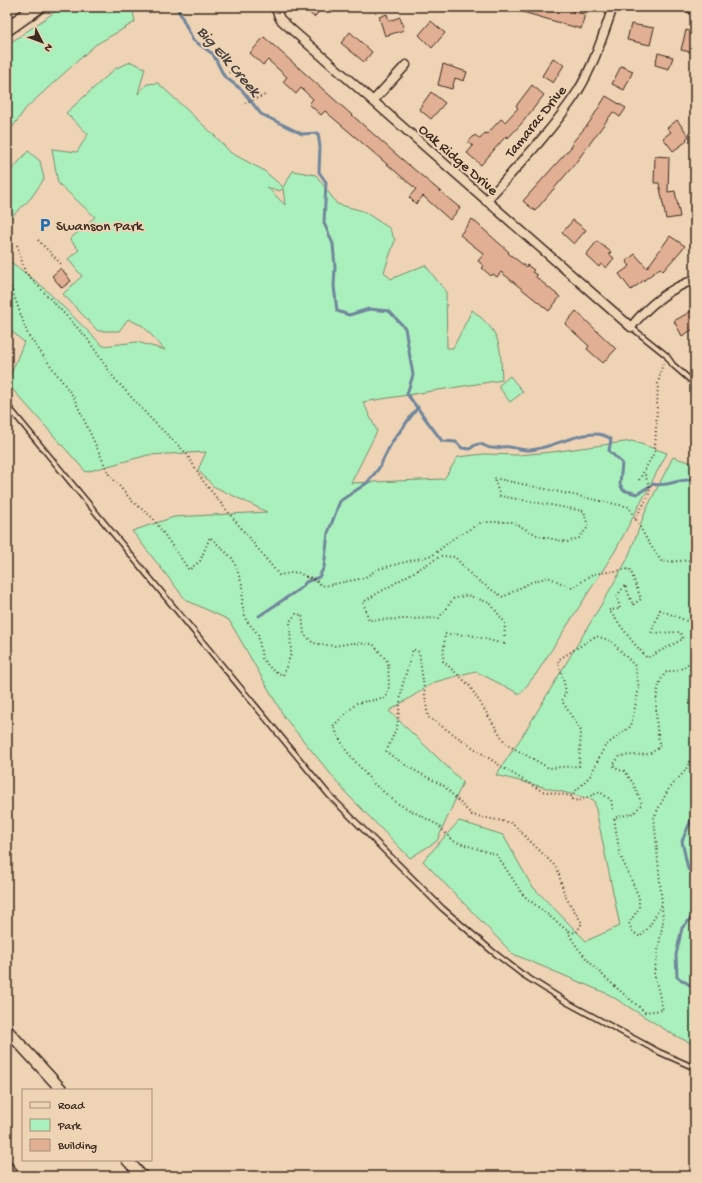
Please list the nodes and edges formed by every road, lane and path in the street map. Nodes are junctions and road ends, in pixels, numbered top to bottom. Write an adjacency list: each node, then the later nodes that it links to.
1 (38, 7): 6 (main road)
2 (275, 7): 11 (street, Oak Ridge Drive)
3 (613, 7): 13 (street, Tamarac Drive)
4 (686, 7): 5 (street)
5 (695, 9)
6 (7, 29)
7 (235, 63): 9 (path)
8 (406, 65): 11 (street)
9 (229, 73)
10 (265, 95): 12 (path)
11 (373, 102): 13 (street, Oak Ridge Drive)
12 (245, 103)
13 (486, 201): 19 (street, Oak Ridge Drive)
14 (38, 240): 16 (path)
15 (17, 245): 25 (path)
16 (62, 265)
17 (7, 276): 33 (path)
18 (695, 280): 19 (street)
19 (632, 327): 20 (lane)
20 (666, 355): 21 (lane); 23 (path)
21 (695, 384)
22 (7, 405): 35 (lane)
23 (644, 471): 24 (path); 25 (path)
24 (639, 480)
25 (635, 519): 26 (path)
26 (695, 560)
27 (695, 627): 33 (path)
28 (695, 662): 32 (path)
29 (695, 753): 32 (path)
30 (572, 799): 31 (path)
31 (613, 810)
32 (662, 904): 33 (path)
33 (568, 931)
34 (7, 1030): 36 (street)
35 (695, 1068)
36 (61, 1089)
37 (128, 1161): 40 (street)
38 (7, 1165): 39 (street)
39 (16, 1176)
40 (142, 1176)

